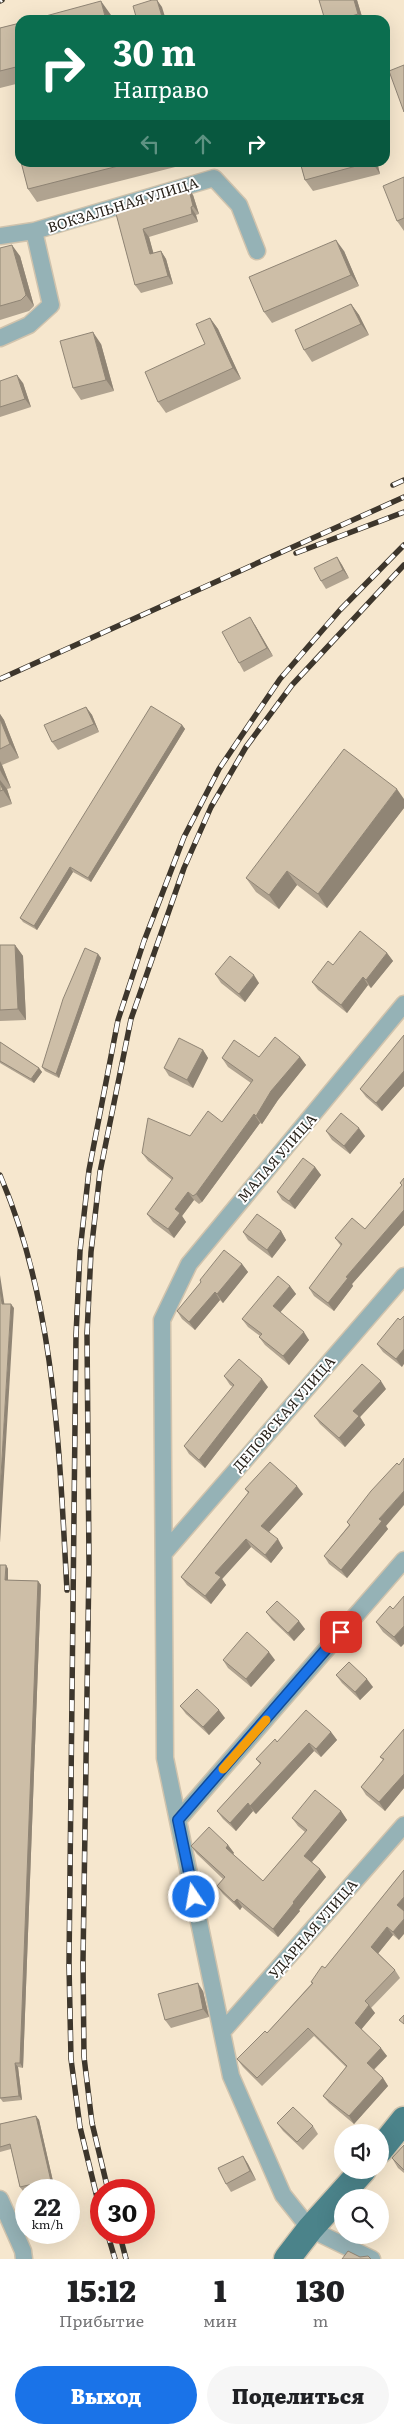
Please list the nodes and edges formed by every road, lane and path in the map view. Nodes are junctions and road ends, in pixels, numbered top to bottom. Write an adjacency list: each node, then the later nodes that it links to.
1 (34, 231): 2 (street, ВОКЗАЛЬНАЯ УЛИЦА); 3 (street, ВОКЗАЛЬНАЯ УЛИЦА); 4 (street, ВОКЗАЛЬНАЯ УЛИЦА)
2 (0, 236)
3 (257, 251)
4 (0, 338)
5 (404, 1004): 7 (street, МАЛАЯ УЛИЦА)
6 (404, 1276): 7 (street, ДЕПОВСКАЯ УЛИЦА)
7 (165, 1552): 9 (street)
8 (404, 1560): 9 (street)
9 (178, 1820): 11 (street)
10 (404, 1825): 11 (street, УДАРНАЯ УЛИЦА)
11 (222, 2032): 16 (street)
12 (404, 2120): 13 (main road)
13 (389, 2139)
14 (356, 2179): 16 (main road)
15 (0, 2199): 17 (street)
16 (310, 2229): 18 (main road); 19 (street)
17 (24, 2259)
18 (287, 2259)
19 (372, 2259)

